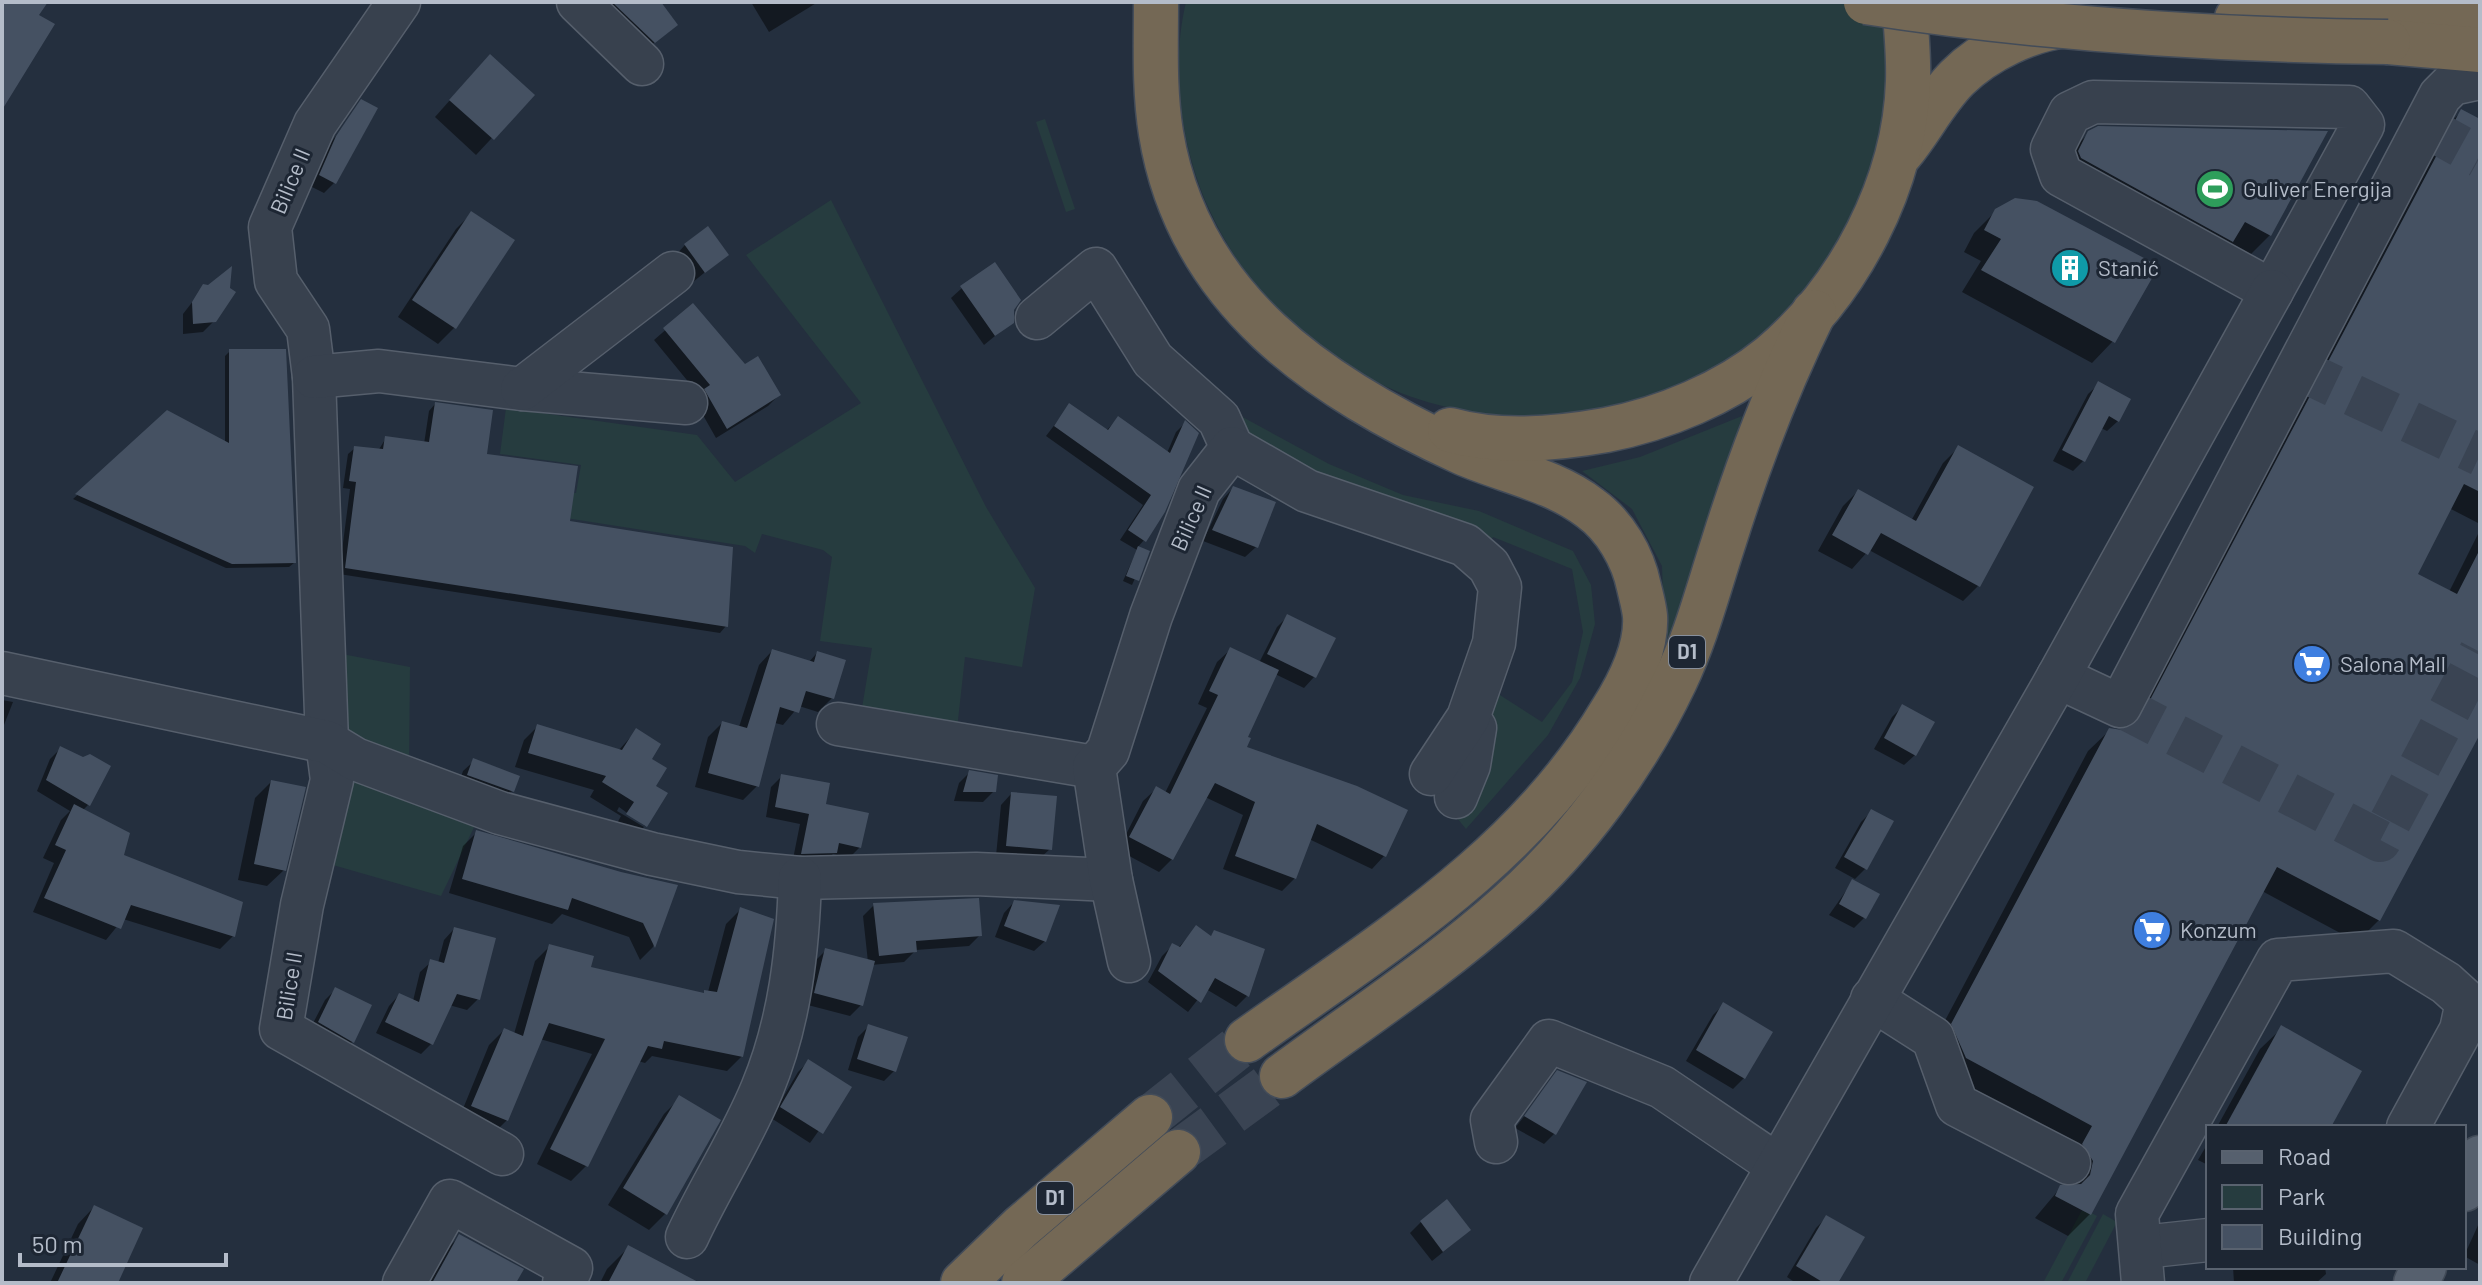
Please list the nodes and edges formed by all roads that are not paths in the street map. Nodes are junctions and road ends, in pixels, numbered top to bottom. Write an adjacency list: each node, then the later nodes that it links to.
1 (399, 2): 19 (street, Bilice II)
2 (578, 2): 8 (street)
3 (1866, 2): 7 (highway, bridge)
4 (1904, 2): 10 (highway, D1)
5 (2480, 9): 10 (highway)
6 (1157, 12): 22 (highway, D1)
7 (2480, 50)
8 (642, 64)
9 (2480, 78): 13 (street)
10 (1895, 162): 15 (highway, D1)
11 (2294, 251): 13 (street); 14 (street); 14 (street)
12 (673, 273): 20 (street)
13 (2344, 277): 18 (street)
14 (2272, 291): 17 (street)
15 (1814, 312): 22 (highway); 35 (highway, D1)
16 (1037, 318): 23 (street)
17 (2245, 340): 18 (street); 25 (street)
18 (2296, 368): 25 (street)
19 (314, 377): 20 (street); 27 (street, Bilice II)
20 (522, 389): 21 (street)
21 (686, 403)
22 (1383, 410): 34 (highway, D1)
23 (1232, 448): 28 (street, Bilice II); 29 (street)
24 (2, 673): 27 (street)
25 (2058, 677): 33 (street)
26 (838, 724): 28 (street)
27 (327, 742): 30 (street); 40 (street, Bilice II)
28 (1094, 767): 31 (street)
29 (1443, 786)
30 (800, 878): 31 (street); 45 (street)
31 (1111, 880): 32 (street)
32 (1129, 961)
33 (1872, 999): 42 (street); 43 (street)
34 (1247, 1040)
35 (1282, 1076)
36 (1150, 1117): 51 (highway, D1)
37 (2409, 1125): 47 (street)
38 (1496, 1142): 43 (street)
39 (1178, 1152): 48 (highway, D1)
40 (502, 1154)
41 (2480, 1158): 44 (main road)
42 (2069, 1163)
43 (1777, 1165): 53 (street)
44 (2466, 1185)
45 (687, 1237)
46 (2206, 1241): 47 (street)
47 (2143, 1265)
48 (1048, 1267): 52 (highway, D1)
49 (404, 1283): 50 (street)
50 (564, 1283)
51 (963, 1283)
52 (1024, 1283)
53 (1711, 1283)

